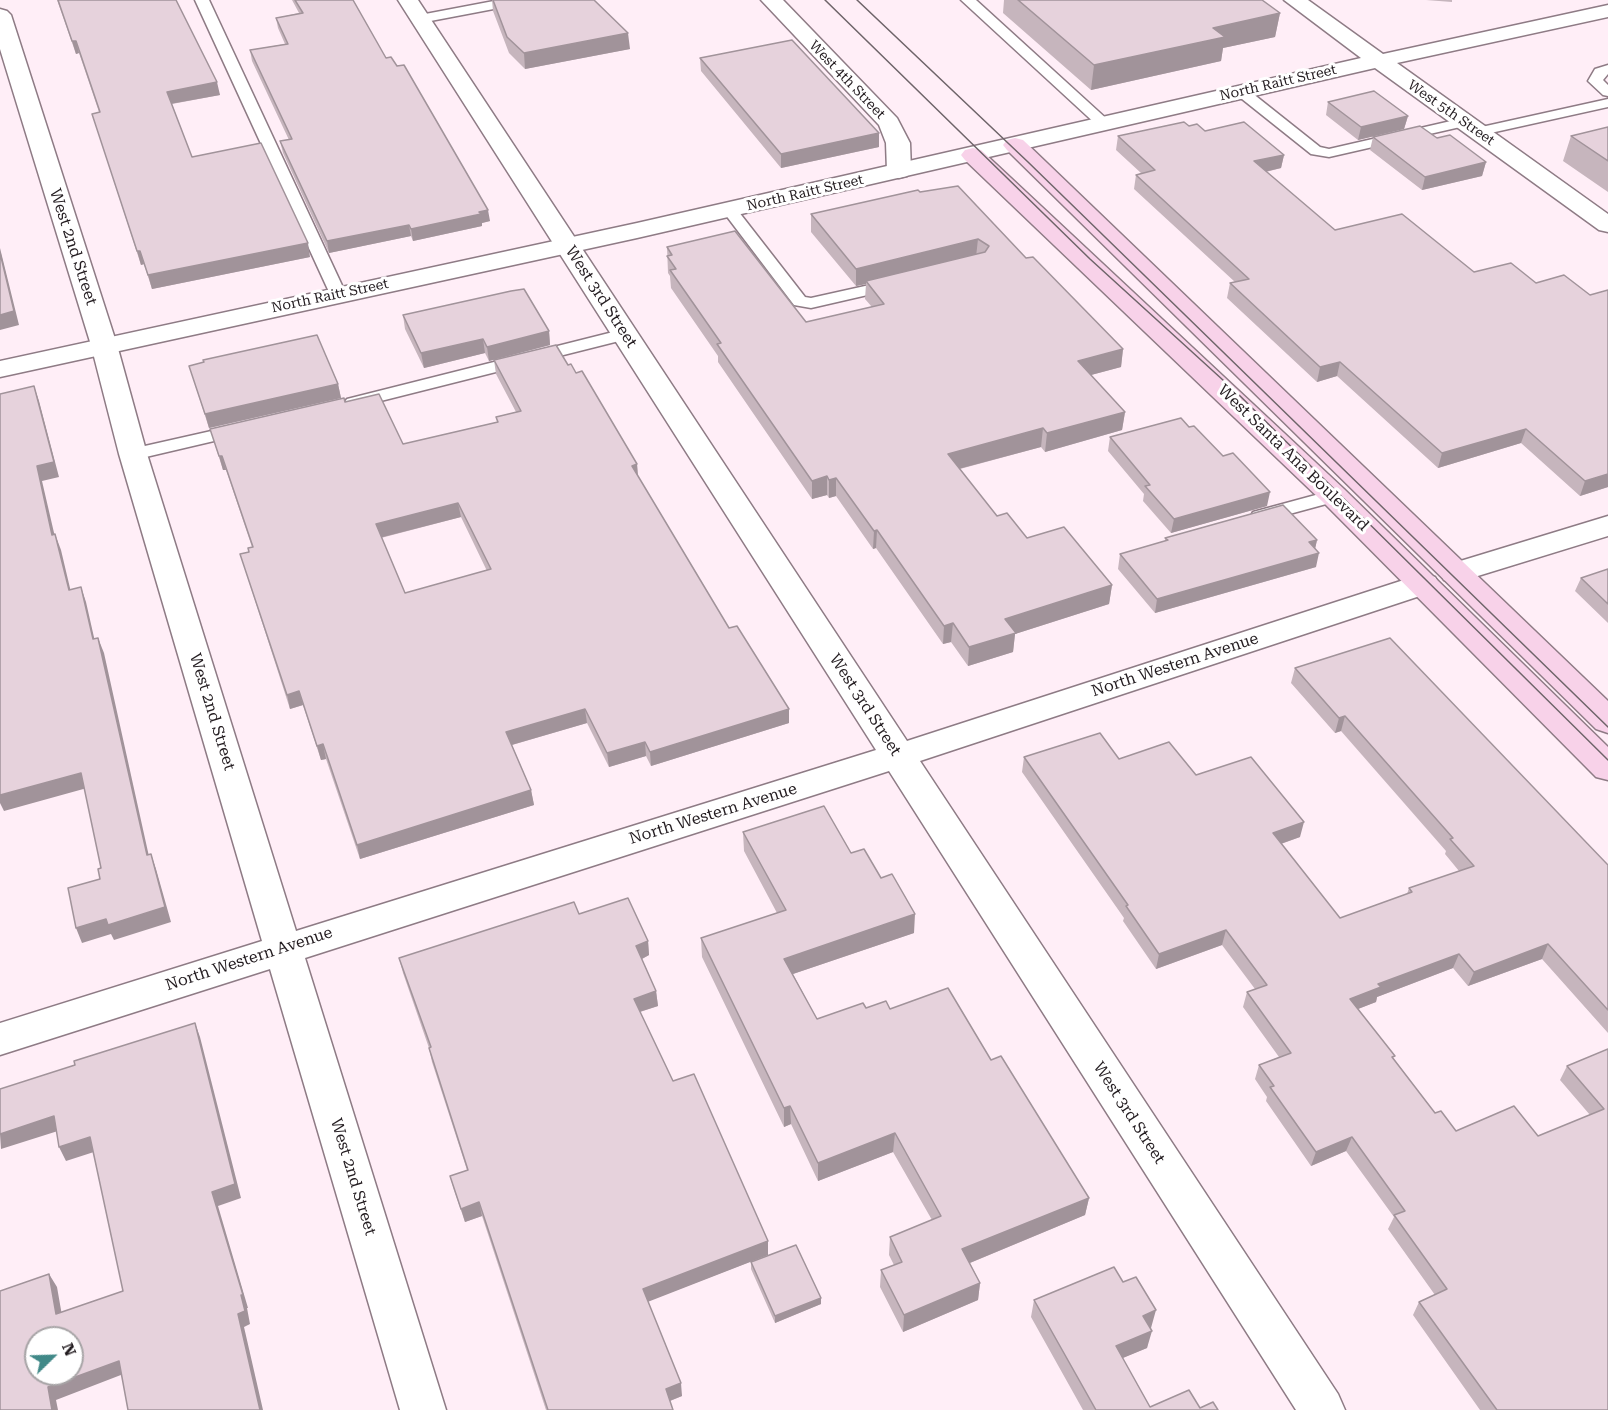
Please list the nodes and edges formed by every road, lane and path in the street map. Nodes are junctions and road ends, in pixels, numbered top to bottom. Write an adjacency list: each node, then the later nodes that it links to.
1 (202, 0): 24 (lane)
2 (520, 0): 6 (lane)
3 (771, 0): 19 (street, West 4th Street)
4 (968, 0): 15 (lane)
5 (1294, 0): 10 (street, West 5th Street)
6 (414, 9): 22 (street, West 3rd Street)
7 (1608, 11): 10 (street, North Raitt Street)
8 (0, 15): 9 (street, West 2nd Street)
9 (4, 45): 26 (street, West 2nd Street)
10 (1377, 60): 12 (street, North Raitt Street); 16 (street, West 5th Street)
11 (1608, 69): 13 (lane)
12 (1242, 92): 15 (street, North Raitt Street); 16 (lane)
13 (1608, 92)
14 (1608, 103): 16 (lane)
15 (1104, 124): 17 (street, North Raitt Street)
16 (1471, 127): 21 (street, West 5th Street)
17 (1015, 145): 18 (street, North Raitt Street); 34 (main road, West Santa Ana Boulevard)
18 (973, 155): 19 (street, North Raitt Street); 31 (main road, West Santa Ana Boulevard)
19 (899, 171): 20 (street, North Raitt Street)
20 (730, 210): 22 (street, North Raitt Street); 23 (lane)
21 (1608, 225)
22 (567, 246): 24 (street, North Raitt Street); 25 (street, West 3rd Street)
23 (907, 281)
24 (338, 294): 26 (street, North Raitt Street)
25 (625, 334): 28 (lane); 36 (street, West 3rd Street)
26 (104, 345): 27 (street, North Raitt Street); 30 (street, West 2nd Street)
27 (0, 369)
28 (332, 408)
29 (250, 427): 30 (lane)
30 (133, 454): 38 (street, West 2nd Street)
31 (1334, 496): 32 (lane); 34 (main road, West Santa Ana Boulevard)
32 (1238, 522)
33 (1608, 526): 34 (street, North Western Avenue)
34 (1439, 579): 35 (main road, West Santa Ana Boulevard); 36 (street, North Western Avenue); 37 (main road, West Santa Ana Boulevard)
35 (1608, 721)
36 (898, 756): 38 (street, North Western Avenue); 41 (street, West 3rd Street)
37 (1608, 768)
38 (283, 948): 39 (street, North Western Avenue); 40 (street, West 2nd Street)
39 (0, 1039)
40 (423, 1410)
41 (1322, 1410)

